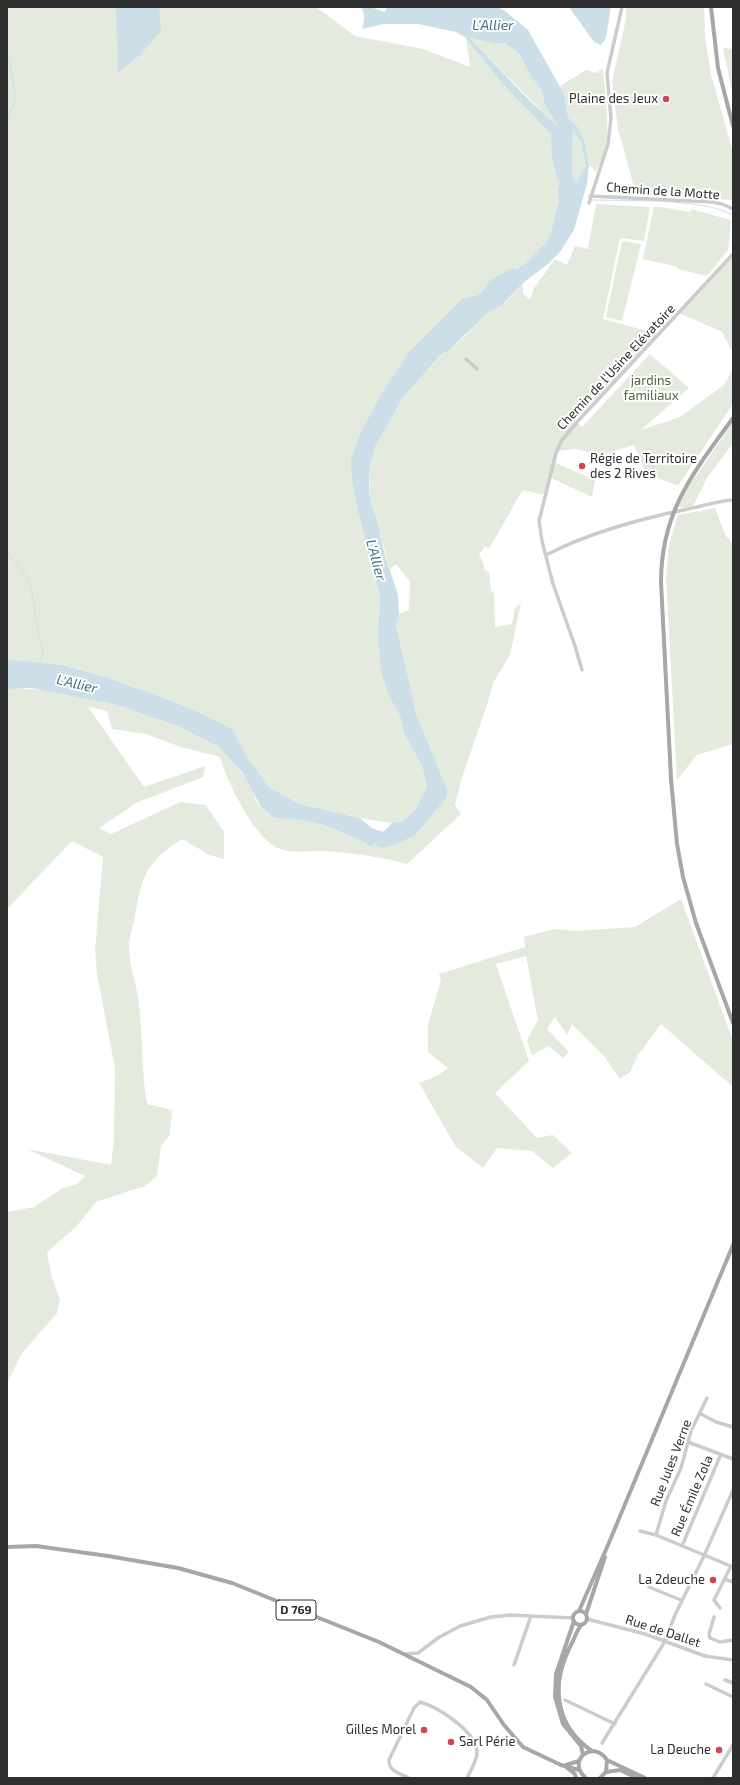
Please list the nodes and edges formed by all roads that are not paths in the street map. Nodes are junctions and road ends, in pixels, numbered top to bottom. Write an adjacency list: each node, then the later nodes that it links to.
1 (622, 7): 4 (street)
2 (711, 7): 3 (main road)
3 (733, 126)
4 (594, 187): 5 (street); 6 (street)
5 (590, 196): 6 (street, Chemin de la Motte); 7 (street)
6 (607, 196): 8 (street, Chemin de la Motte)
7 (589, 203)
8 (733, 209)
9 (733, 254): 15 (street, Chemin de l'Usine Elévatoire)
10 (466, 360): 11 (street)
11 (477, 369)
12 (733, 418): 14 (main road)
13 (733, 500): 14 (street)
14 (672, 512): 15 (street); 17 (main road)
15 (546, 555): 16 (street, Chemin de l'Usine Elévatoire)
16 (582, 670)
17 (733, 1023)
18 (733, 1245): 28 (main road)
19 (707, 1398): 20 (street, Rue Jules Verne)
20 (701, 1414): 21 (street); 22 (street, Rue Jules Verne)
21 (733, 1427)
22 (688, 1442): 23 (street); 27 (street, Rue Jules Verne)
23 (721, 1454): 24 (street); 29 (street, Rue Émile Zola)
24 (733, 1459)
25 (733, 1490): 31 (street)
26 (640, 1530): 27 (street)
27 (656, 1535): 29 (street)
28 (608, 1545): 38 (main road); 40 (main road)
29 (682, 1546): 31 (street)
30 (7, 1547): 46 (main road, D 769)
31 (704, 1555): 32 (street); 36 (street)
32 (732, 1566): 33 (street)
33 (724, 1579): 34 (street); 37 (street)
34 (733, 1582)
35 (649, 1587): 36 (street)
36 (681, 1600): 45 (street)
37 (720, 1608)
38 (578, 1611): 40 (main road); 42 (main road)
39 (531, 1616): 42 (street); 46 (street); 48 (street)
40 (586, 1617): 43 (main road); 45 (street, Rue de Dallet)
41 (714, 1617): 44 (street)
42 (574, 1620): 43 (main road); 58 (main road)
43 (582, 1624): 57 (main road)
44 (733, 1640)
45 (664, 1641): 47 (street, Rue de Dallet); 54 (street)
46 (404, 1654): 61 (main road, D 769)
47 (733, 1660)
48 (514, 1665)
49 (725, 1680): 50 (street)
50 (733, 1683)
51 (706, 1684): 52 (street)
52 (733, 1697)
53 (565, 1700): 54 (street)
54 (614, 1724): 55 (street)
55 (602, 1743)
56 (733, 1745): 72 (street)
57 (592, 1751): 58 (main road); 59 (main road)
58 (583, 1755): 60 (main road)
59 (607, 1760): 63 (main road); 64 (main road)
60 (579, 1761): 61 (main road); 62 (main road)
61 (564, 1766): 62 (main road, D 769); 68 (main road)
62 (579, 1770): 65 (main road)
63 (628, 1771): 64 (main road); 70 (main road); 71 (main road)
64 (606, 1772): 69 (main road)
65 (584, 1777)
66 (409, 1778): 67 (street)
67 (467, 1778)
68 (576, 1778)
69 (600, 1778)
70 (637, 1778)
71 (645, 1778)
72 (714, 1778)

